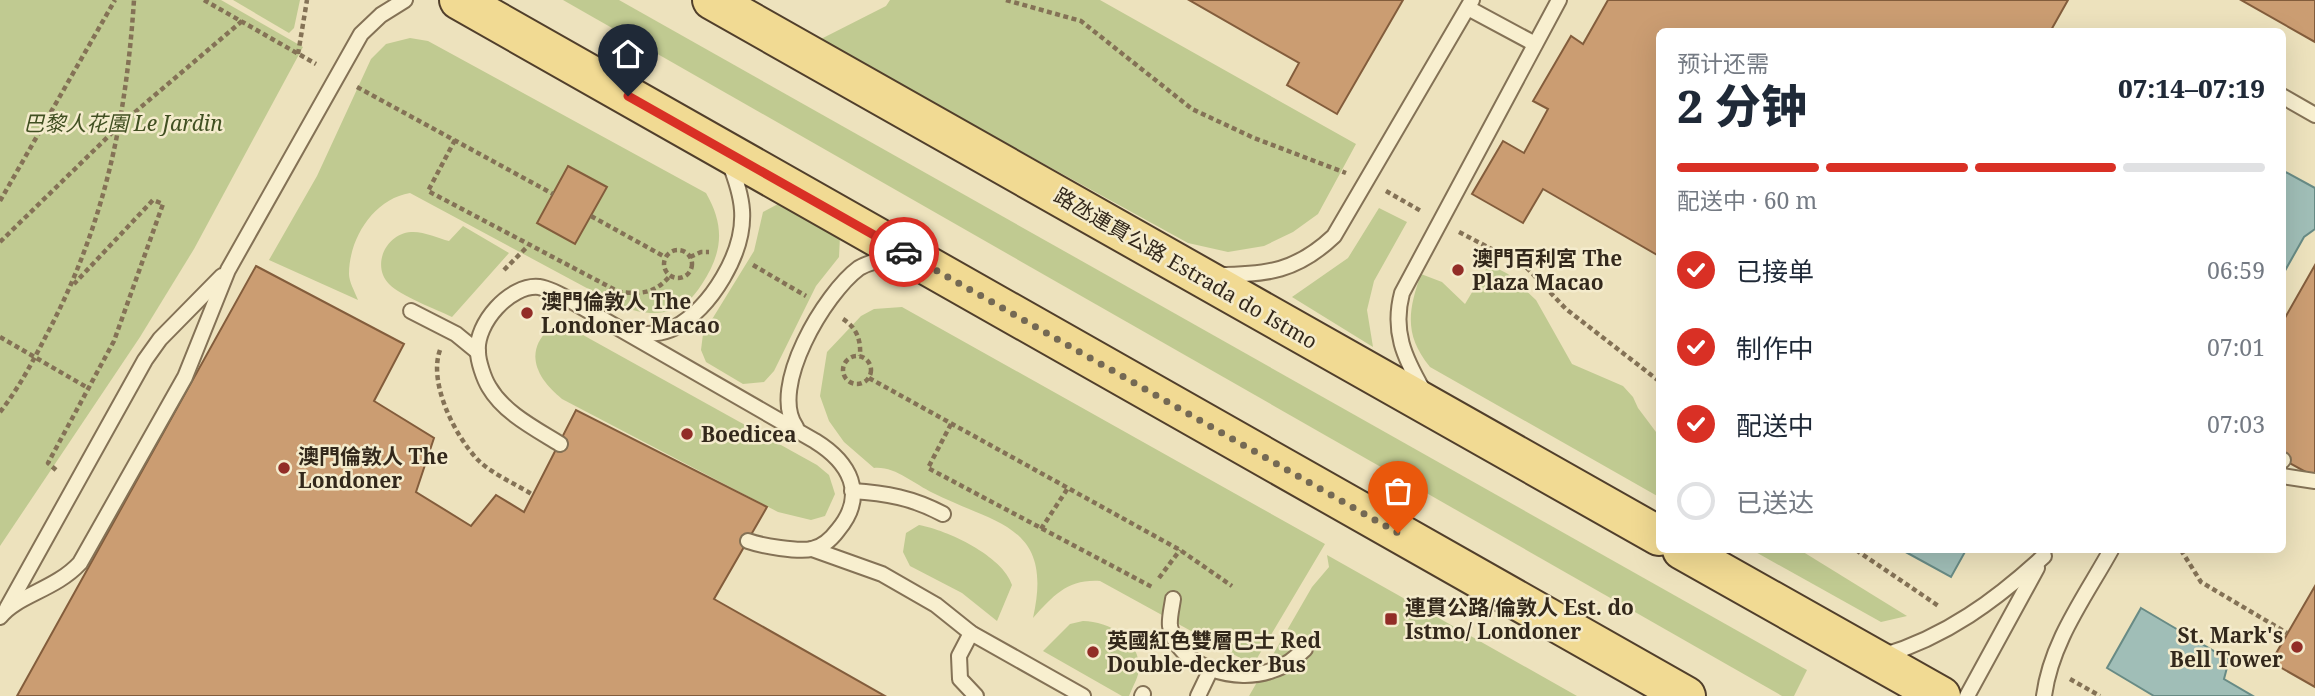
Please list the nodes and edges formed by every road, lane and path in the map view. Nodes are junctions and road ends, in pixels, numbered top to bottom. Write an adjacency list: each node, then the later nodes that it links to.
1 (115, 0): 22 (path)
2 (134, 0): 17 (path)
3 (204, 0): 11 (path)
4 (307, 0): 13 (path)
5 (405, 0): 14 (lane)
6 (459, 0): 19 (main road)
7 (712, 0): 28 (main road, 路氹連貫公路 Estrada do Istmo)
8 (1006, 0): 20 (path)
9 (1559, 0): 12 (lane)
10 (1470, 4): 12 (lane); 20 (lane)
11 (242, 21): 13 (path); 17 (path)
12 (1535, 44): 40 (lane)
13 (298, 54): 14 (path)
14 (337, 77): 18 (path); 29 (lane)
15 (2286, 98): 16 (lane)
16 (2315, 115)
17 (121, 124): 24 (path); 31 (path)
18 (455, 140): 21 (path); 30 (path)
19 (725, 151): 26 (main road); 33 (lane)
20 (1367, 181): 28 (lane)
21 (553, 194)
22 (0, 201)
23 (591, 216): 27 (path)
24 (0, 242)
25 (1487, 247): 38 (path)
26 (906, 254): 43 (lane); 68 (main road)
27 (665, 257): 30 (path); 30 (path)
28 (1186, 268): 40 (main road, 路氹連貫公路 Estrada do Istmo)
29 (228, 270): 47 (lane); 62 (lane)
30 (669, 276)
31 (74, 284): 36 (path); 39 (path)
32 (411, 311): 35 (lane)
33 (629, 334): 35 (lane); 43 (lane)
34 (0, 337): 36 (path)
35 (478, 352): 44 (lane)
36 (35, 357): 39 (path); 41 (path)
37 (869, 378): 37 (path); 42 (path)
38 (1656, 379)
39 (88, 388): 47 (path)
40 (1433, 408): 52 (main road, 路氹連貫公路 Estrada do Istmo)
41 (0, 412)
42 (951, 424): 48 (path); 51 (path)
43 (799, 431): 49 (lane)
44 (560, 444)
45 (2286, 477): 46 (lane)
46 (2315, 481)
47 (74, 488): 62 (lane)
48 (1068, 488): 51 (path); 55 (path)
49 (852, 491): 50 (lane); 54 (lane)
50 (943, 514)
51 (1041, 529): 55 (path)
52 (1656, 534)
53 (748, 541): 54 (lane)
54 (812, 550): 63 (lane)
55 (1180, 550): 60 (path)
56 (1687, 553): 66 (main road)
57 (2046, 553): 66 (lane); 73 (lane)
58 (2110, 553): 74 (lane)
59 (2183, 553): 64 (path)
60 (1232, 586)
61 (1172, 598): 67 (lane)
62 (4, 613)
63 (971, 633): 69 (lane); 70 (lane)
64 (2287, 633)
65 (1305, 649): 67 (lane)
66 (1874, 658): 72 (main road)
67 (1211, 669): 71 (lane)
68 (1683, 695)
69 (976, 696)
70 (1083, 696)
71 (1198, 696)
72 (1941, 696)
73 (1967, 696)
74 (2045, 696)

